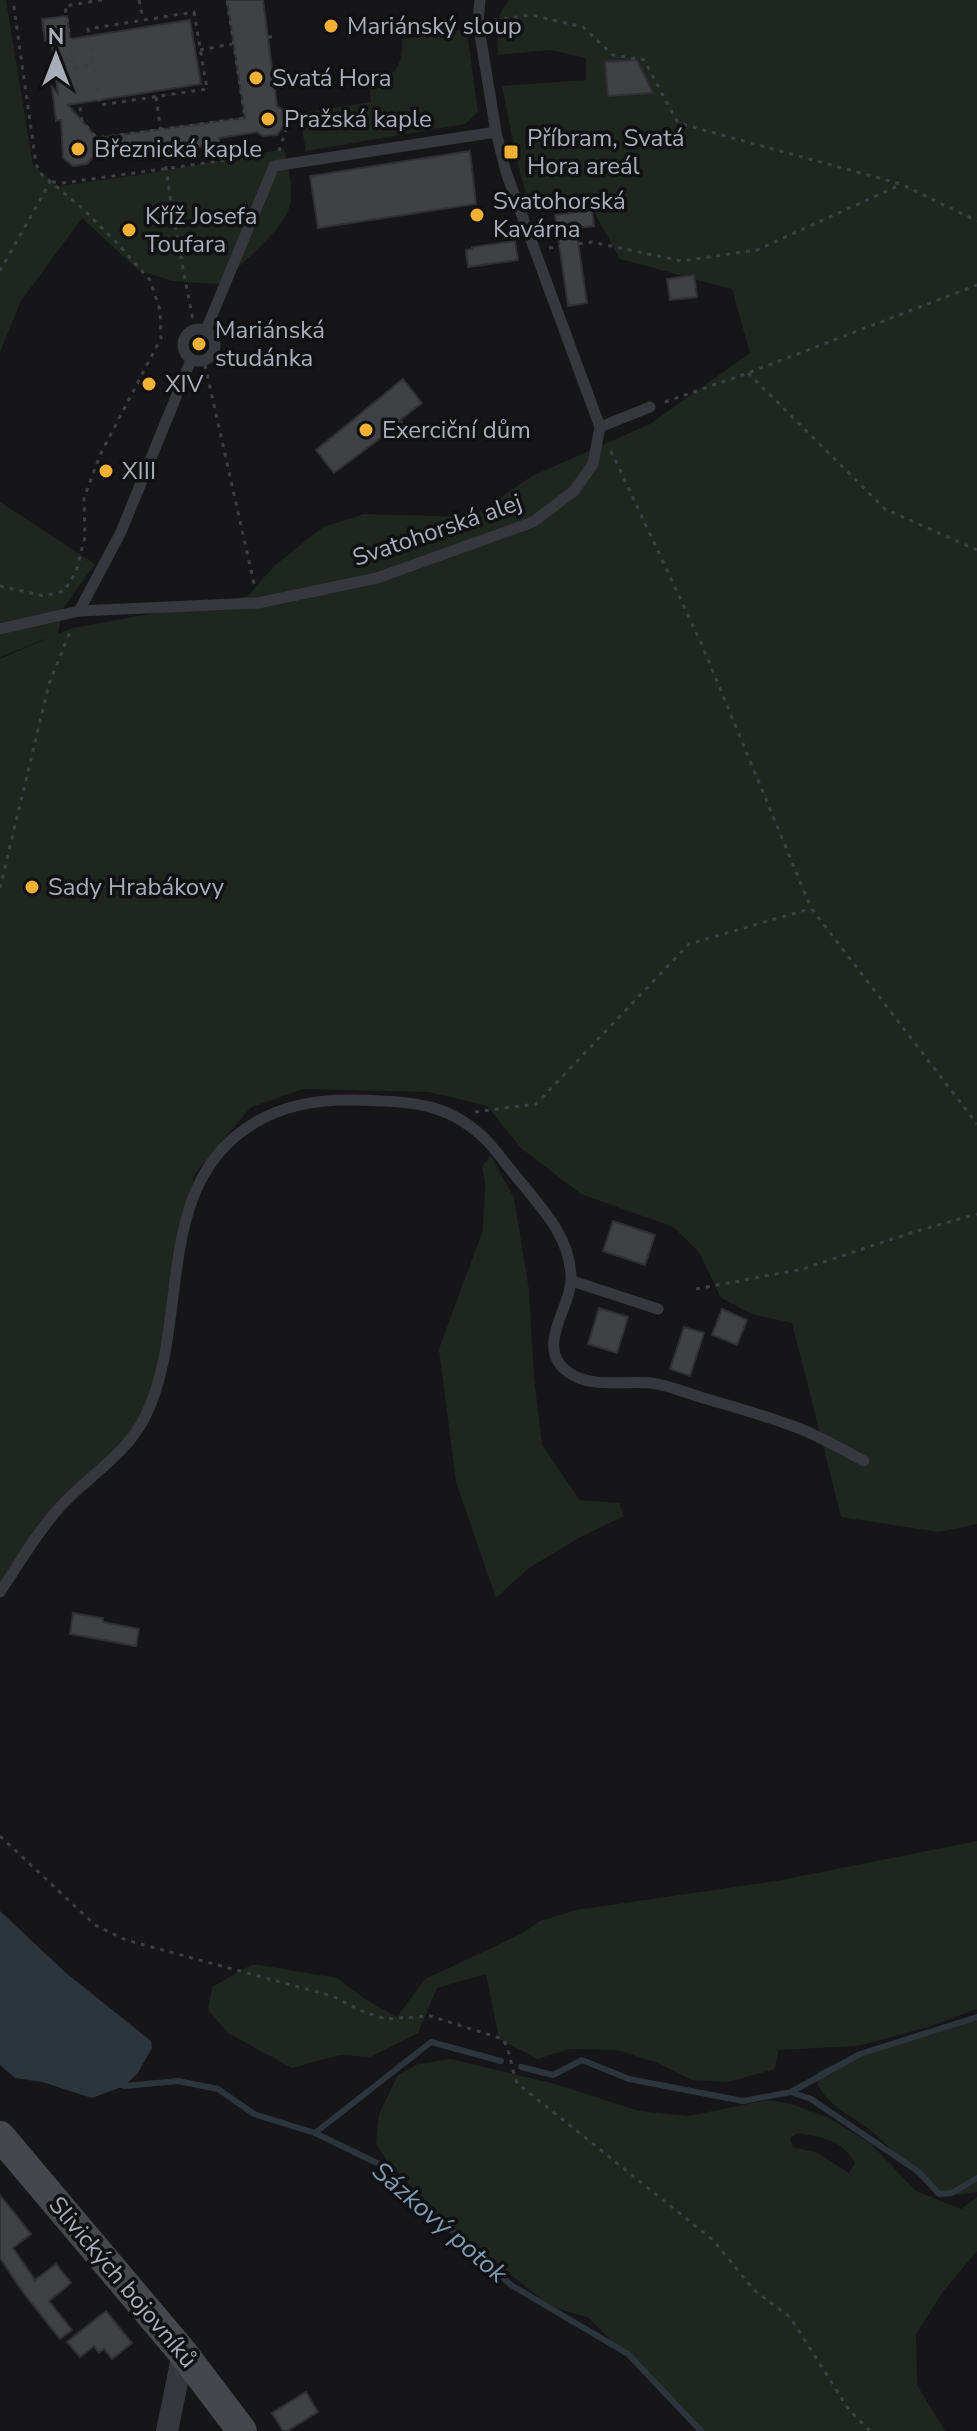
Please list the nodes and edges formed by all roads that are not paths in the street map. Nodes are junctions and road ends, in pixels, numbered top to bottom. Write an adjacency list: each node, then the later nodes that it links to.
1 (480, 0): 2 (lane)
2 (496, 132): 3 (lane); 6 (lane)
3 (200, 330): 4 (lane); 4 (lane)
4 (191, 360): 7 (lane)
5 (650, 407): 6 (lane)
6 (600, 427): 7 (lane, Svatohorská alej)
7 (79, 611): 8 (lane, Svatohorská alej)
8 (0, 629)
9 (572, 1281): 10 (lane); 11 (lane); 12 (lane)
10 (658, 1309)
11 (864, 1461)
12 (0, 1592)
13 (0, 2136): 14 (street, Slivických bojovníků)
14 (183, 2353): 15 (street); 16 (street, Slivických bojovníků)
15 (167, 2431)
16 (242, 2431)

